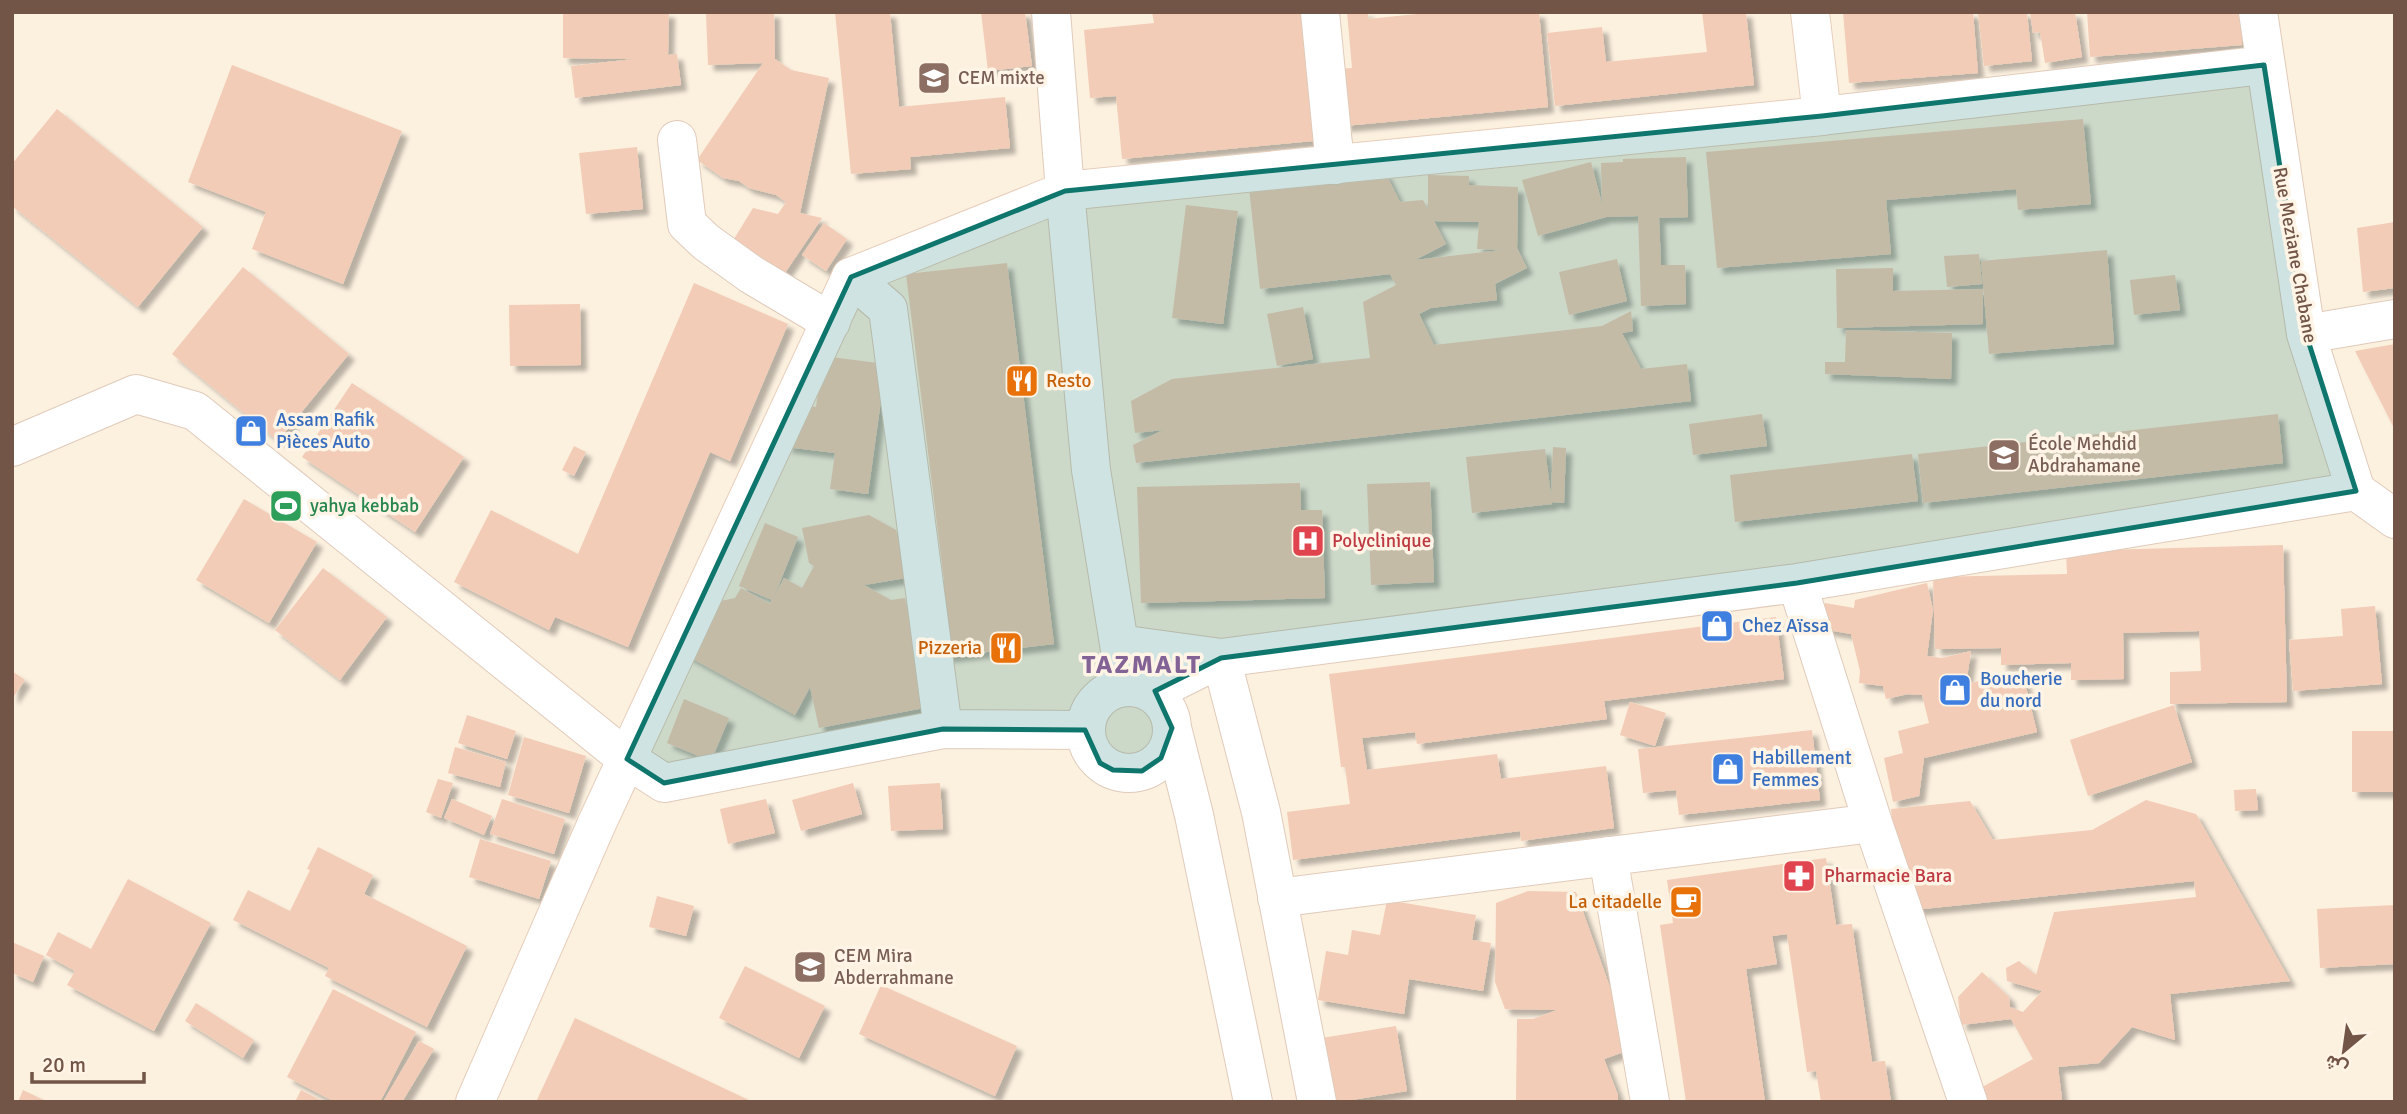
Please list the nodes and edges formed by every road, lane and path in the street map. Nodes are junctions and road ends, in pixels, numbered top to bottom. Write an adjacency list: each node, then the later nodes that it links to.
1 (1051, 12): 9 (street)
2 (1320, 12): 8 (street)
3 (1810, 12): 6 (street)
4 (2258, 12): 5 (street, Rue Meziane Chabane)
5 (2264, 65): 6 (street); 13 (street, Rue Meziane Chabane)
6 (1822, 116): 8 (street)
7 (677, 140): 12 (street)
8 (1335, 165): 9 (street)
9 (1065, 191): 10 (street); 18 (street)
10 (851, 277): 12 (street); 22 (street)
11 (2395, 319): 13 (street)
12 (831, 322): 24 (street)
13 (2306, 334): 15 (street, Rue Meziane Chabane)
14 (12, 447): 24 (street)
15 (2356, 491): 16 (street); 17 (street)
16 (2395, 519)
17 (1797, 583): 19 (street); 25 (street)
18 (1119, 644): 19 (street); 20 (street)
19 (1221, 658): 20 (street); 27 (street)
20 (1138, 690): 21 (street); 23 (street)
21 (1172, 728): 23 (street); 29 (street)
22 (943, 729): 23 (street); 24 (street)
23 (1085, 730)
24 (626, 759): 28 (street)
25 (1873, 824): 26 (street); 32 (street)
26 (1608, 856): 27 (street); 31 (street)
27 (1277, 898): 30 (street)
28 (475, 1102)
29 (1253, 1102)
30 (1317, 1102)
31 (1650, 1102)
32 (1968, 1102)

